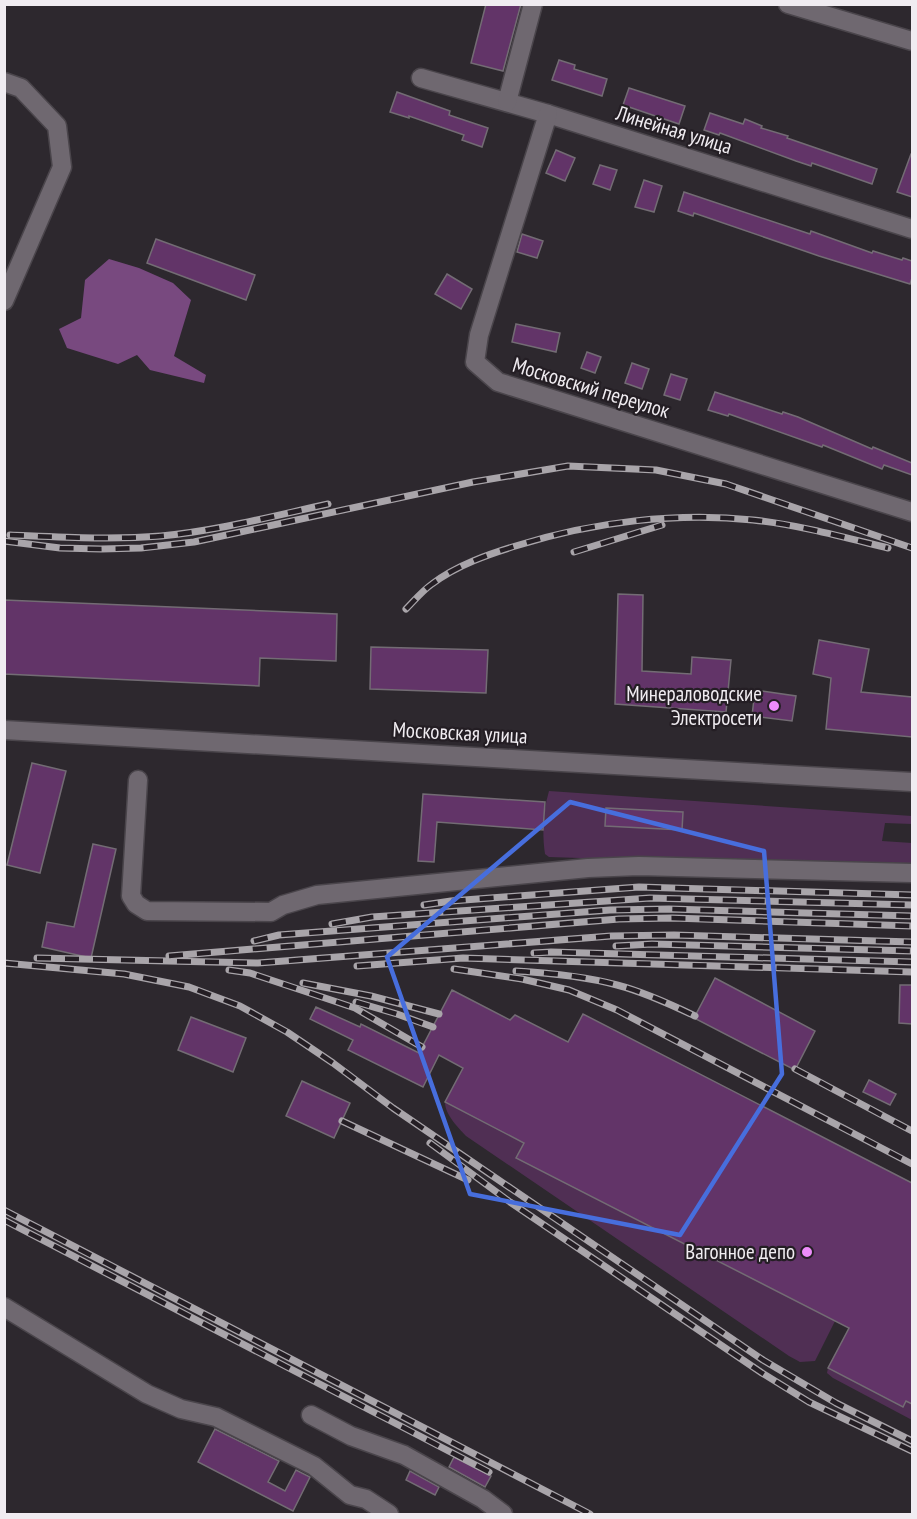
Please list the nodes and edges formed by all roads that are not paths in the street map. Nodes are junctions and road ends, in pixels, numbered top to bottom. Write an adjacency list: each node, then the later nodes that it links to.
1 (533, 4): 6 (street)
2 (788, 4): 3 (street)
3 (912, 41)
4 (421, 78): 6 (street, Линейная улица)
5 (4, 82): 9 (street)
6 (507, 102): 7 (street, Линейная улица)
7 (548, 114): 8 (street, Линейная улица); 10 (street, Московский переулок)
8 (912, 229)
9 (4, 301)
10 (912, 512)
11 (4, 729): 13 (street, Московская улица)
12 (138, 780): 14 (street)
13 (912, 782)
14 (912, 873)
15 (4, 1307): 17 (street)
16 (311, 1415): 18 (street)
17 (389, 1515)
18 (503, 1515)

